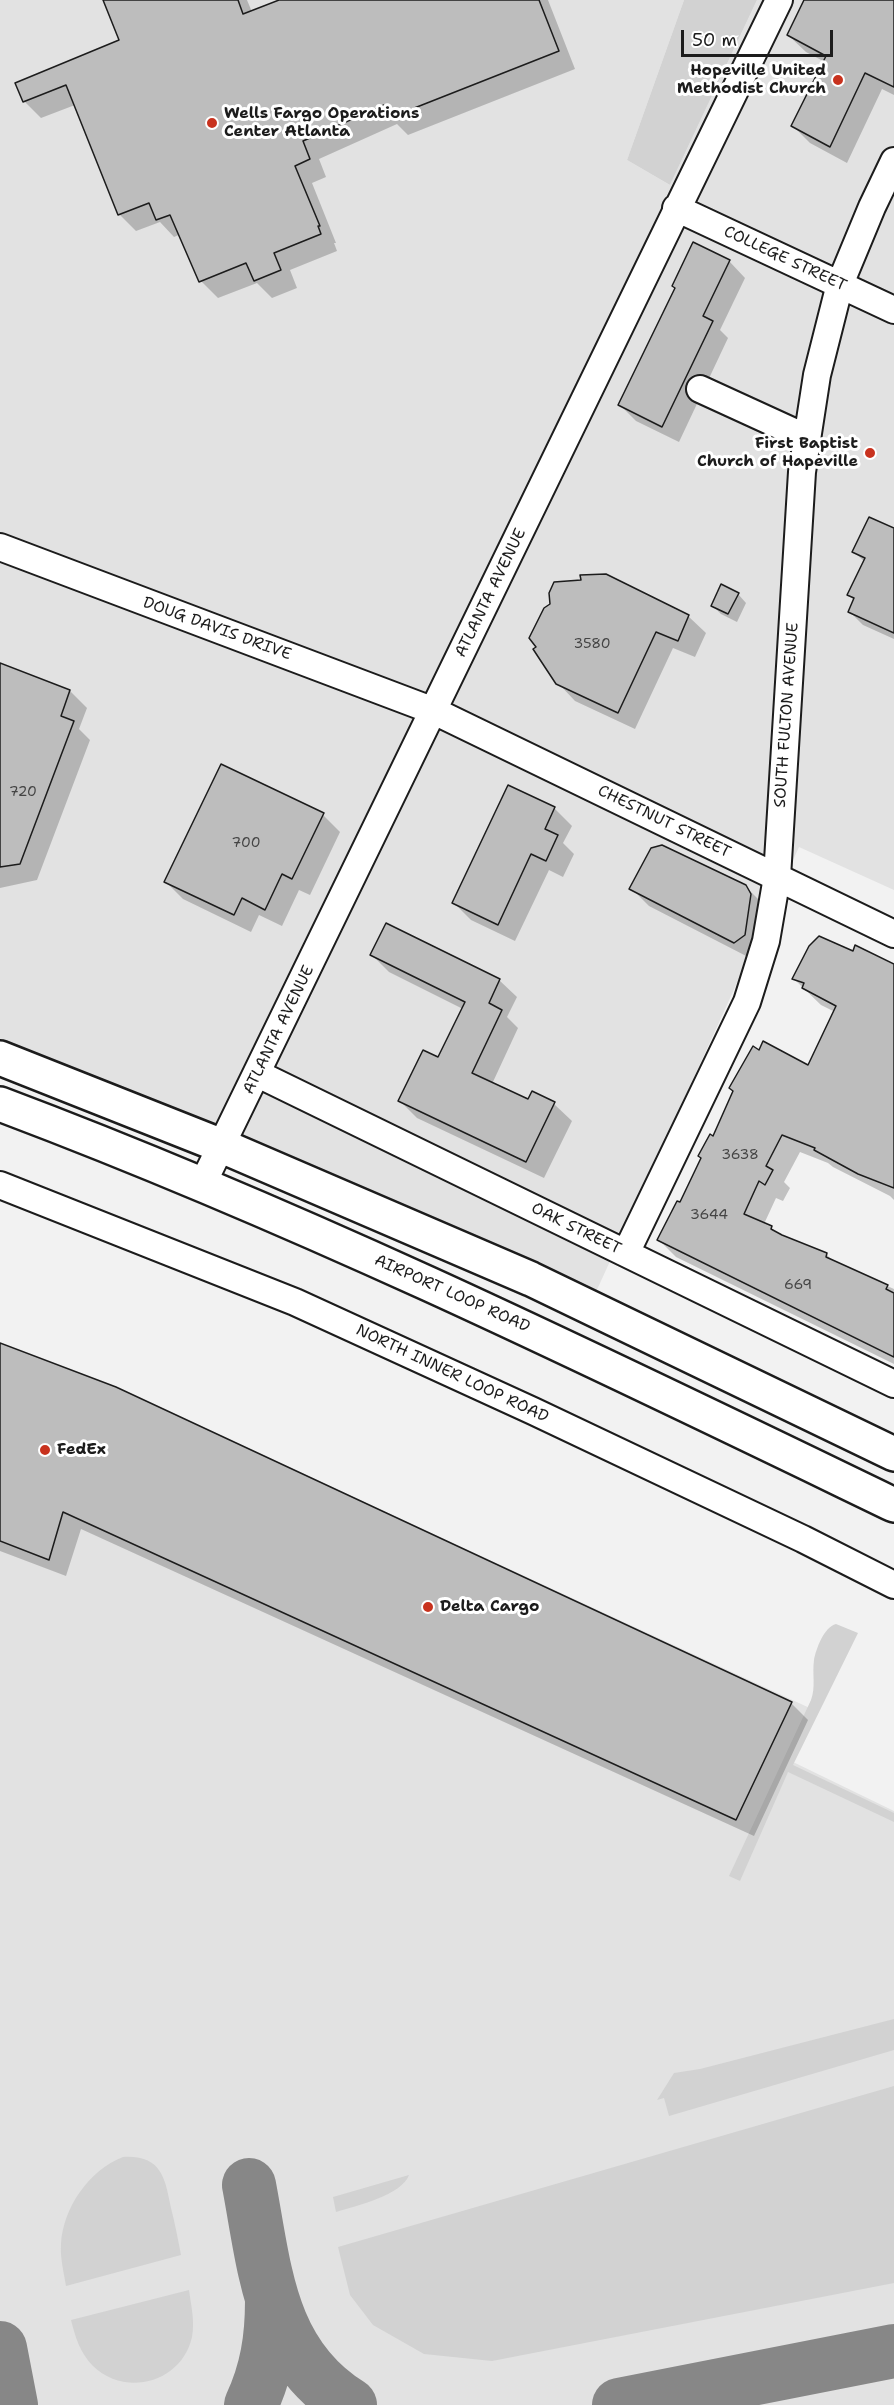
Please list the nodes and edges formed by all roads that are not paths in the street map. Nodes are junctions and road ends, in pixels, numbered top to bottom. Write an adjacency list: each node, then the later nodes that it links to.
1 (779, 0): 3 (street, ATLANTA AVENUE)
2 (894, 161): 4 (street, SOUTH FULTON AVENUE)
3 (676, 208): 4 (street, COLLEGE STREET); 9 (street, ATLANTA AVENUE)
4 (840, 284): 5 (street, COLLEGE STREET); 7 (street, SOUTH FULTON AVENUE)
5 (894, 310)
6 (700, 390): 7 (street)
7 (807, 438): 10 (street, SOUTH FULTON AVENUE)
8 (0, 547): 9 (street, DOUG DAVIS DRIVE)
9 (434, 711): 10 (street, CHESTNUT STREET); 13 (street, ATLANTA AVENUE)
10 (777, 877): 11 (street, CHESTNUT STREET); 18 (street, SOUTH FULTON AVENUE)
11 (894, 934)
12 (0, 1058): 15 (main road)
13 (258, 1074): 15 (street, ATLANTA AVENUE); 18 (street, OAK STREET)
14 (0, 1104): 17 (main road, AIRPORT LOOP ROAD)
15 (222, 1146): 17 (street, ATLANTA AVENUE); 20 (main road)
16 (0, 1185): 22 (street, NORTH INNER LOOP ROAD)
17 (202, 1185): 21 (main road, AIRPORT LOOP ROAD)
18 (626, 1253): 19 (street, OAK STREET)
19 (894, 1384)
20 (894, 1454)
21 (894, 1505)
22 (894, 1586)

